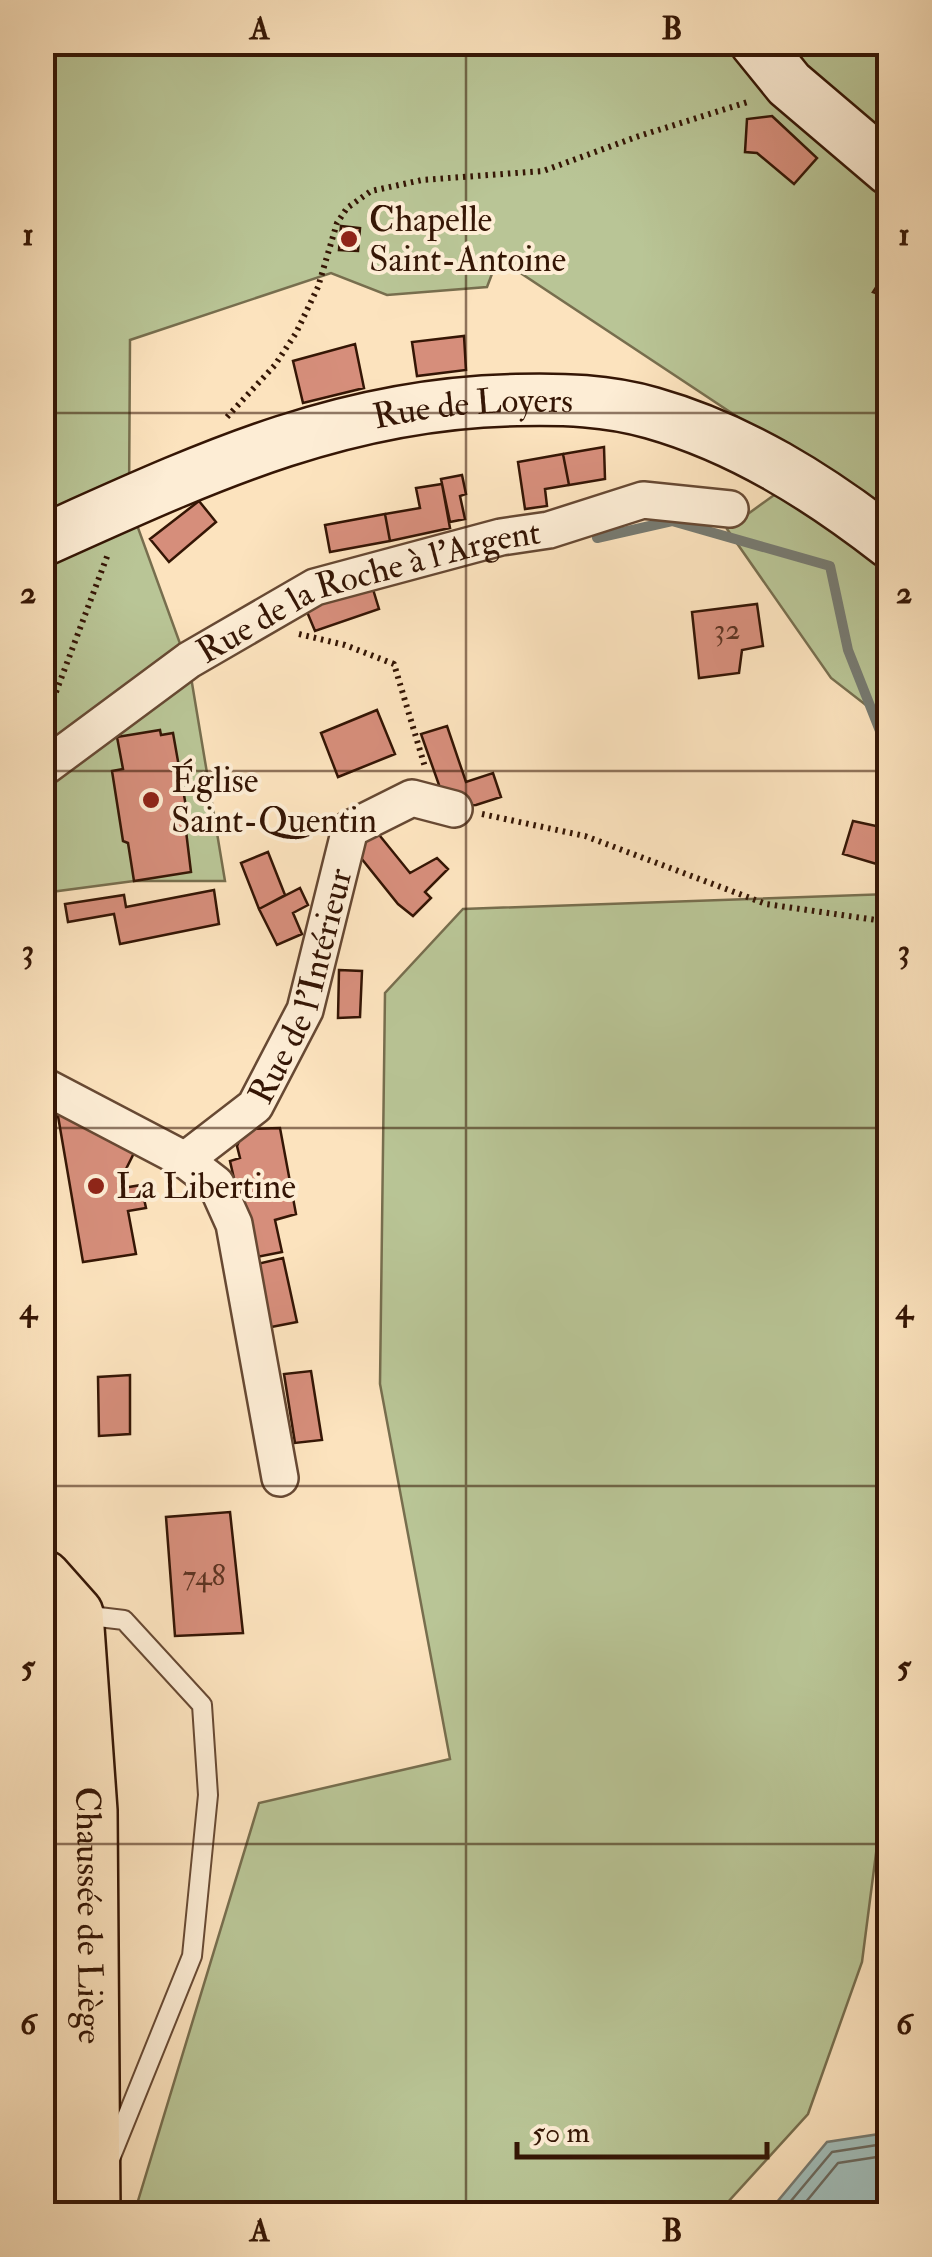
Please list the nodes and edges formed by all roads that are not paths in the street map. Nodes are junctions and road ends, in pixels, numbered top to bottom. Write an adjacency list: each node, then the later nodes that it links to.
1 (755, 42): 2 (street)
2 (890, 170)
3 (730, 510): 6 (street, Rue de la Roche à l'Argent)
4 (42, 541): 5 (street, Rue de Loyers)
5 (890, 543)
6 (42, 769)
7 (444, 805): 9 (street, Rue de l'Intérieur)
8 (42, 1086): 9 (street)
9 (185, 1160): 10 (street)
10 (280, 1478)
11 (42, 1567): 12 (main road, Chaussée de Liège)
12 (54, 1591): 13 (main road, Chaussée de Liège); 13 (lane)
13 (79, 2212)

